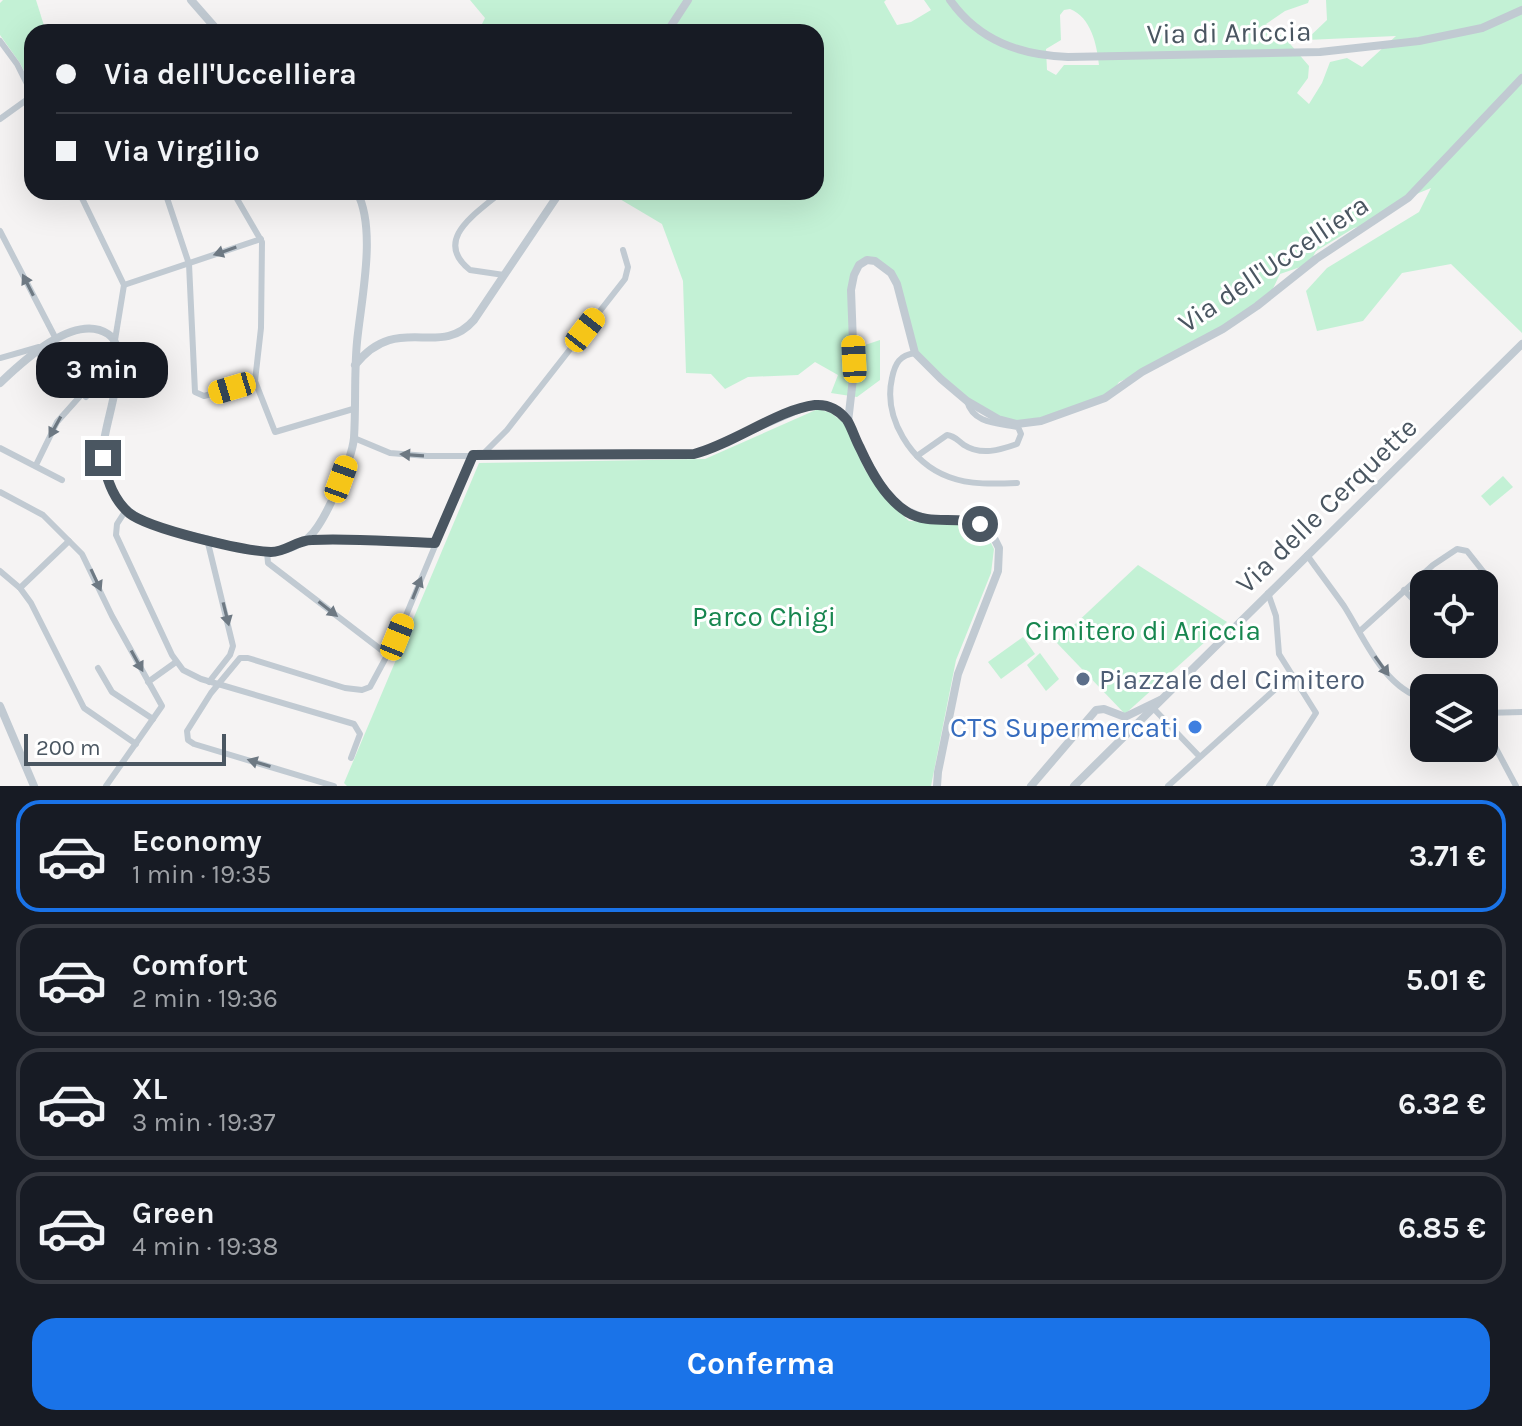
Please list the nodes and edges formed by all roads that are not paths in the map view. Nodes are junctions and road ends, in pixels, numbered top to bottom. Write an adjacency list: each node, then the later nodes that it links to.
1 (191, 0): 5 (street)
2 (688, 0): 6 (street)
3 (950, 0): 4 (street, Via di Ariccia)
4 (1522, 10)
5 (212, 24)
6 (672, 24)
7 (0, 41): 8 (street)
8 (24, 78)
9 (1522, 78): 36 (street, Via dell'Uccelliera)
10 (24, 101): 11 (street)
11 (0, 119)
12 (83, 200): 23 (street)
13 (168, 200): 21 (street)
14 (238, 200): 19 (street)
15 (360, 200): 33 (street)
16 (492, 200): 22 (street)
17 (555, 200): 22 (street)
18 (0, 231): 24 (street, one-way to 18)
19 (261, 239): 21 (street, one-way to 21); 34 (street)
20 (623, 250): 41 (street)
21 (189, 264): 23 (street); 34 (street)
22 (504, 275): 33 (street)
23 (124, 285): 25 (street)
24 (56, 339): 25 (street); 27 (street)
25 (115, 340): 47 (street)
26 (1522, 344): 31 (street, Via delle Cerquette)
27 (45, 346): 28 (street); 32 (street)
28 (37, 352): 35 (street); 43 (street, one-way to 43)
29 (1522, 352): 31 (street, Via delle Cerquette)
30 (915, 353): 36 (street, Via dell'Uccelliera); 38 (street); 42 (street)
31 (1508, 357): 53 (street, Via delle Cerquette)
32 (0, 358)
33 (355, 366): 37 (street)
34 (255, 381): 37 (street)
35 (0, 383)
36 (967, 401): 42 (street)
37 (353, 409): 39 (street)
38 (848, 422): 41 (street); 85 (street)
39 (354, 438): 41 (street, one-way to 39); 49 (street)
40 (0, 448): 43 (street)
41 (473, 455): 51 (street)
42 (917, 456): 45 (street)
43 (36, 465): 44 (street)
44 (62, 480)
45 (1017, 483)
46 (0, 492): 50 (street)
47 (126, 510): 48 (street); 64 (street)
48 (207, 539): 52 (street); 68 (street, one-way to 68)
49 (307, 539): 51 (street); 52 (street)
50 (69, 541): 58 (street); 67 (street, one-way to 67)
51 (435, 543): 63 (street, one-way to 51)
52 (267, 552): 63 (street, one-way to 63)
53 (1307, 555): 60 (street, Via delle Cerquette); 62 (street)
54 (1427, 570): 55 (street)
55 (1482, 570)
56 (0, 571): 58 (street)
57 (1410, 585): 59 (street)
58 (20, 588): 77 (street)
59 (1404, 590): 61 (street); 62 (street)
60 (1268, 593): 66 (street); 71 (street, Via delle Cerquette)
61 (1410, 596)
62 (1360, 631): 70 (street, one-way to 70)
63 (388, 655): 69 (street)
64 (176, 662): 67 (street); 68 (street)
65 (98, 668): 76 (street)
66 (1291, 675): 79 (street); 88 (street)
67 (148, 682): 76 (street)
68 (209, 682): 69 (street)
69 (219, 683): 80 (street); 84 (street, one-way to 69)
70 (1410, 694)
71 (1161, 700): 73 (street, Via delle Cerquette); 86 (street)
72 (1, 707): 82 (street)
73 (1154, 709): 79 (street); 87 (street, Via delle Cerquette)
74 (1522, 712): 75 (street)
75 (1498, 713)
76 (153, 719): 77 (street)
77 (136, 744): 83 (street)
78 (1498, 752): 89 (street)
79 (1199, 756): 81 (street)
80 (351, 758)
81 (1174, 784)
82 (31, 786)
83 (106, 786)
84 (334, 786)
85 (937, 786)
86 (1031, 786)
87 (1074, 786)
88 (1269, 786)
89 (1516, 786)

